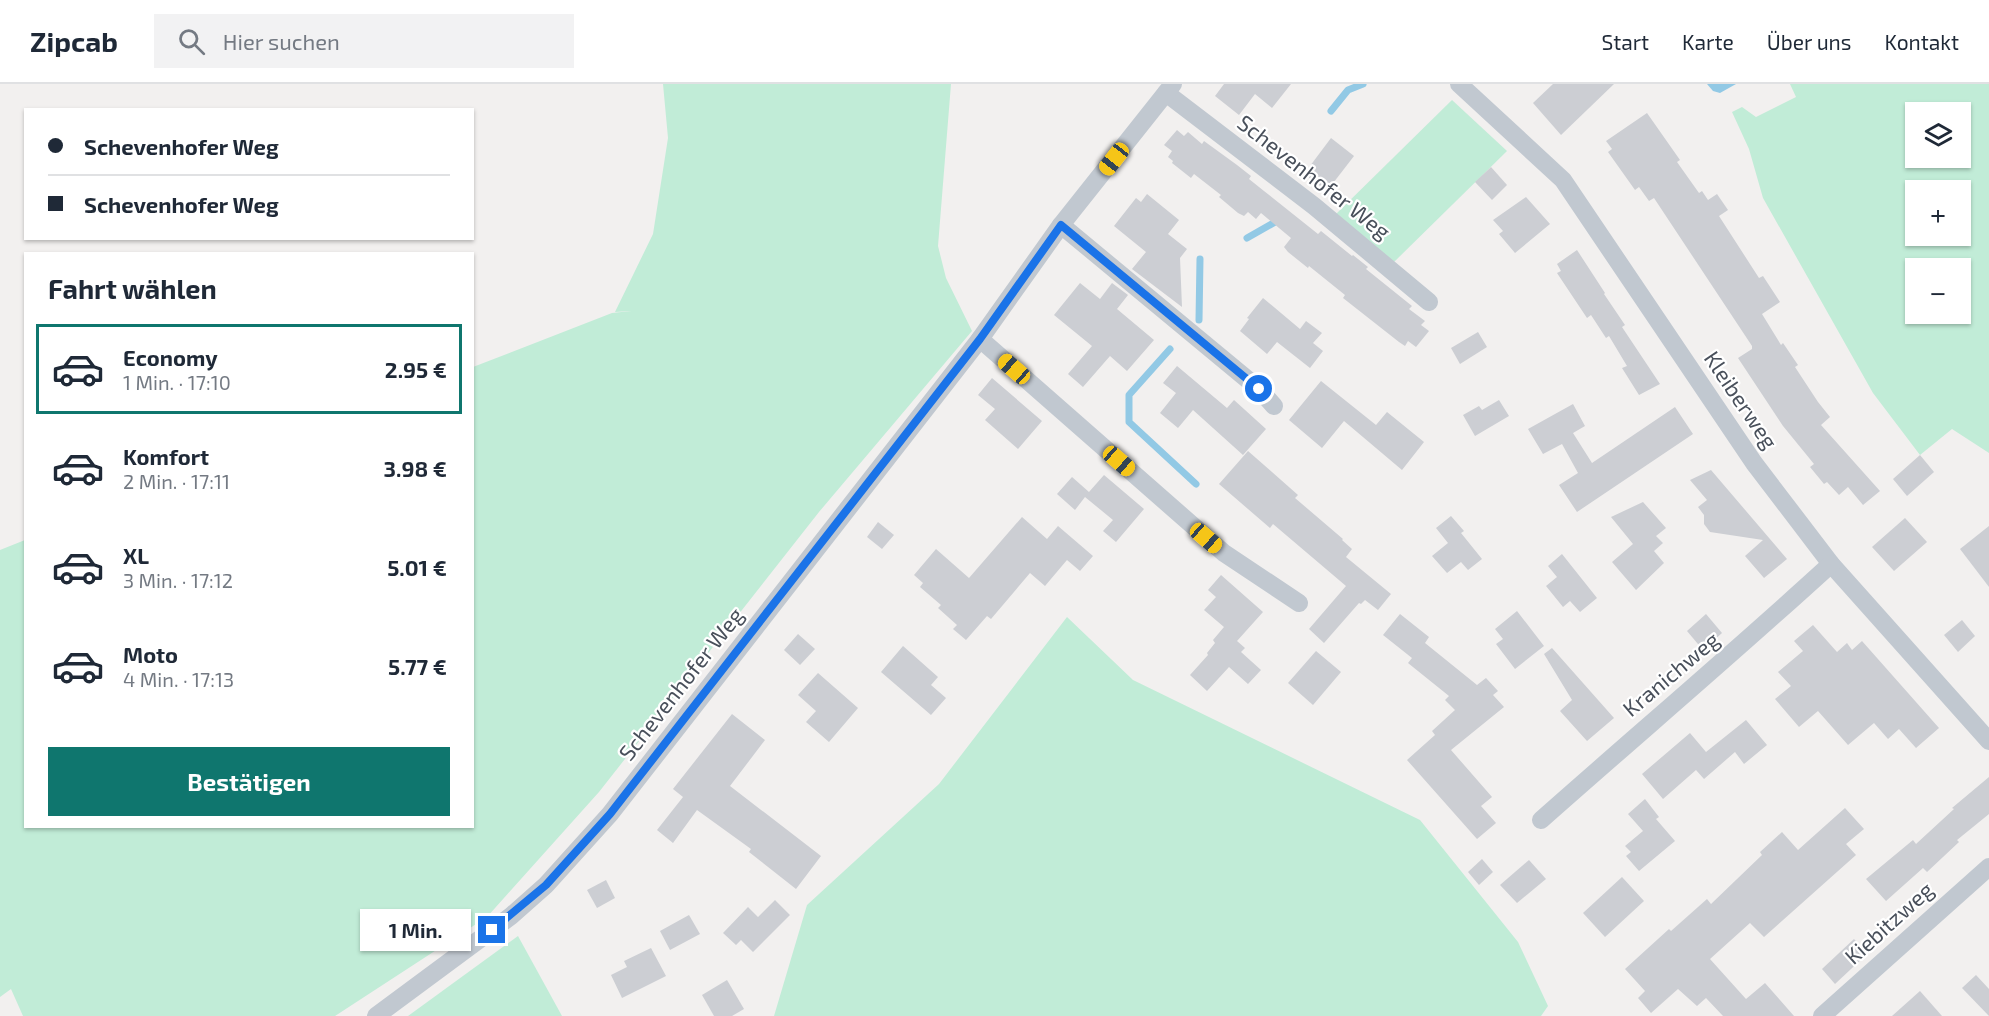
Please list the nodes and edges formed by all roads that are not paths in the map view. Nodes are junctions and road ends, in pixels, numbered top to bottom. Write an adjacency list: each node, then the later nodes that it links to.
1 (1459, 84): 7 (street, Kleiberweg)
2 (1170, 89): 3 (street, Schevenhofer Weg); 4 (street, Schevenhofer Weg)
3 (1061, 225): 5 (street, Schevenhofer Weg); 6 (street)
4 (1429, 302)
5 (980, 339): 8 (street); 12 (street, Schevenhofer Weg)
6 (1274, 406)
7 (1831, 564): 9 (street, Kleiberweg); 10 (street, Kranichweg)
8 (1299, 603)
9 (1989, 741)
10 (1541, 820)
11 (1989, 867): 13 (street, Kiebitzweg)
12 (376, 1016)
13 (1822, 1016)

